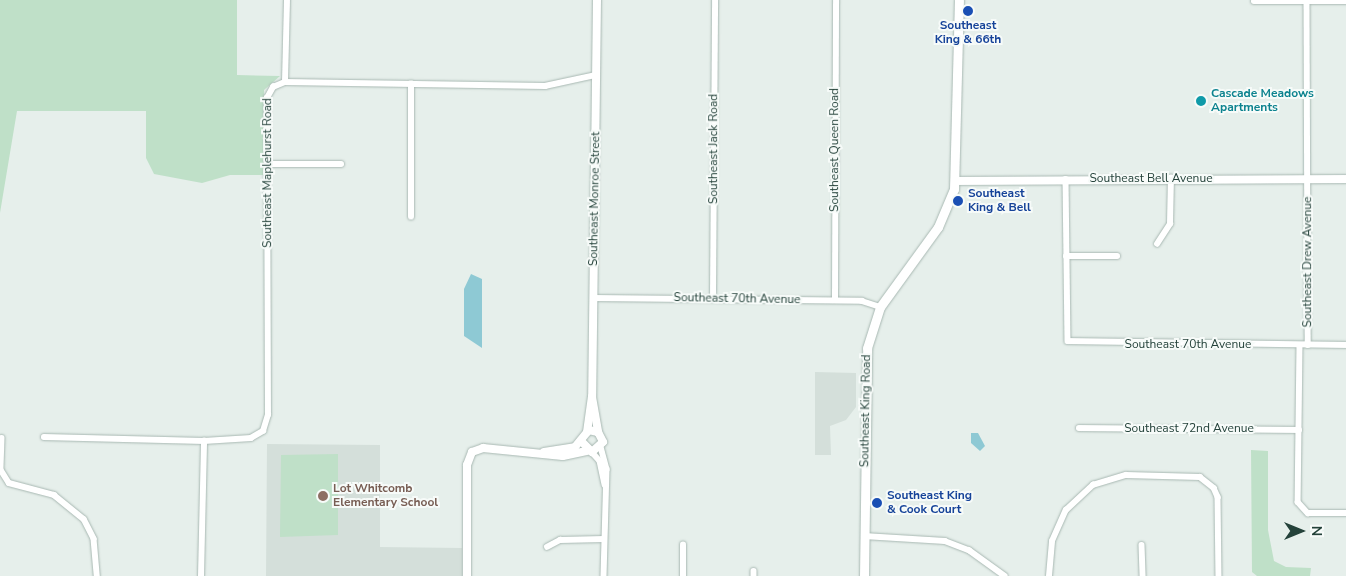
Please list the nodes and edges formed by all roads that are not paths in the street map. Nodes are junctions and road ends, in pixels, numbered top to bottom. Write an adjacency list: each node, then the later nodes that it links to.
1 (286, 0): 10 (street)
2 (597, 0): 9 (street, Southeast Monroe Street)
3 (715, 0): 24 (street, Southeast Jack Road)
4 (836, 0): 25 (street, Southeast Queen Road)
5 (959, 0): 18 (main road, Southeast King Road)
6 (1307, 0): 7 (street); 8 (street); 17 (street, Southeast Drew Avenue)
7 (1254, 1)
8 (1346, 1)
9 (596, 74): 11 (street); 23 (street, Southeast Monroe Street)
10 (285, 82): 11 (street); 12 (street, Southeast Maplehurst Road)
11 (412, 84): 19 (street)
12 (268, 164): 13 (street); 37 (street, Southeast Maplehurst Road)
13 (341, 164)
14 (1171, 178): 16 (street, Southeast Bell Avenue); 17 (street, Southeast Bell Avenue); 20 (street)
15 (1346, 178): 17 (street, Southeast Bell Avenue)
16 (1066, 179): 18 (street, Southeast Bell Avenue); 21 (street)
17 (1307, 179): 29 (street, Southeast Drew Avenue)
18 (956, 181): 26 (main road, Southeast King Road)
19 (411, 217)
20 (1157, 244)
21 (1066, 256): 22 (street); 28 (street, Southeast 70th Avenue)
22 (1117, 256)
23 (593, 298): 24 (street, Southeast 70th Avenue); 30 (street, Southeast Monroe Street)
24 (713, 299): 25 (street, Southeast 70th Avenue)
25 (835, 300): 26 (street, Southeast 70th Avenue)
26 (880, 307): 44 (main road, Southeast King Road)
27 (1346, 344): 29 (street, Southeast 70th Avenue)
28 (1300, 345): 29 (street, Southeast 70th Avenue); 32 (street, Southeast Drew Avenue)
29 (1308, 345)
30 (592, 397): 33 (street, Southeast Monroe Street); 34 (street, Southeast Monroe Street)
31 (1078, 428): 32 (street, Southeast 72nd Avenue)
32 (1299, 430): 43 (street, Southeast Drew Avenue)
33 (587, 432): 34 (street); 38 (street)
34 (598, 432): 39 (street, Southeast Monroe Street)
35 (44, 437): 37 (street)
36 (2, 438): 49 (street)
37 (204, 441): 50 (street)
38 (581, 441): 40 (street); 41 (street)
39 (602, 447): 40 (street); 42 (street)
40 (589, 451): 41 (street); 42 (street)
41 (543, 452): 51 (street)
42 (605, 484): 45 (street)
43 (1346, 513)
44 (864, 536): 54 (main road, Southeast King Road); 55 (street)
45 (604, 539): 48 (street); 52 (street)
46 (683, 544): 53 (street)
47 (1142, 545): 57 (street)
48 (546, 547)
49 (97, 576)
50 (201, 576)
51 (467, 576)
52 (604, 576)
53 (683, 576)
54 (864, 576)
55 (1005, 576)
56 (1049, 576): 58 (street)
57 (1143, 576)
58 (1219, 576)

